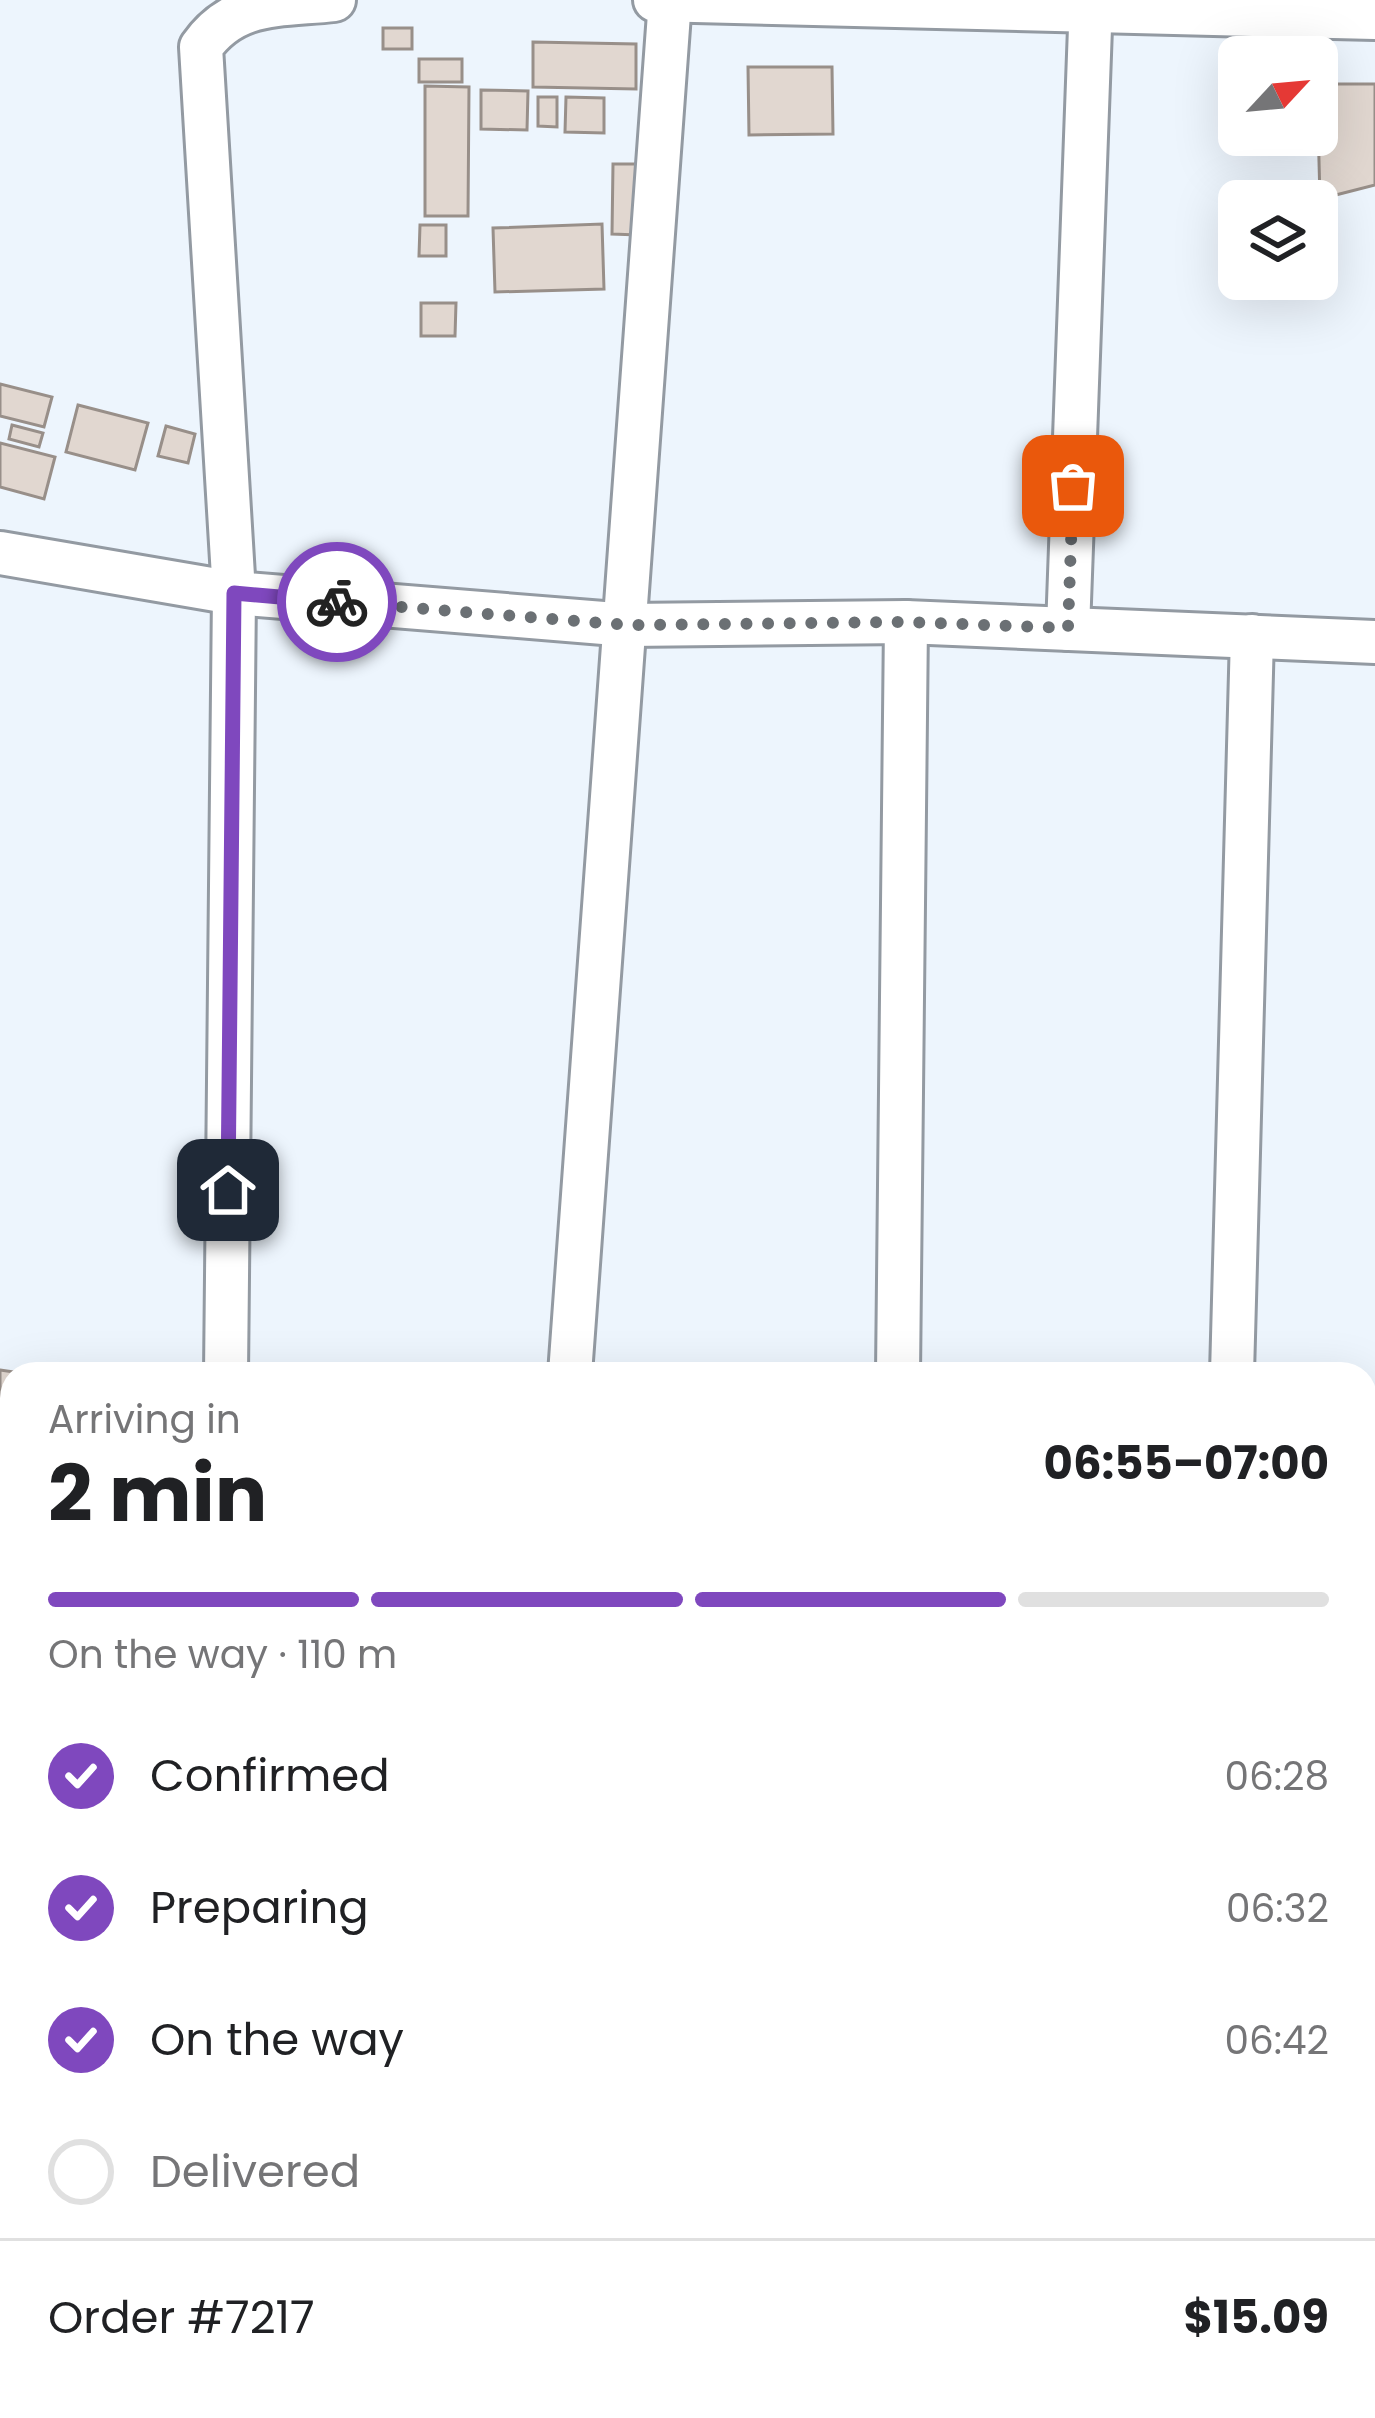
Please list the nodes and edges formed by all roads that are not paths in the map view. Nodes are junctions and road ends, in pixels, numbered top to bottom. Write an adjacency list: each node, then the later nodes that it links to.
1 (334, 0): 7 (street)
2 (655, 0): 3 (street)
3 (670, 0): 4 (street); 9 (street)
4 (1091, 4): 5 (street); 10 (street)
5 (1375, 18)
6 (0, 553): 7 (street)
7 (234, 593): 9 (street); 13 (street)
8 (906, 622): 9 (street); 10 (street); 15 (street)
9 (628, 625): 14 (street)
10 (1068, 628): 11 (street)
11 (1252, 636): 12 (street); 16 (street)
12 (1375, 642)
13 (226, 1362)
14 (571, 1362)
15 (898, 1362)
16 (1232, 1362)

